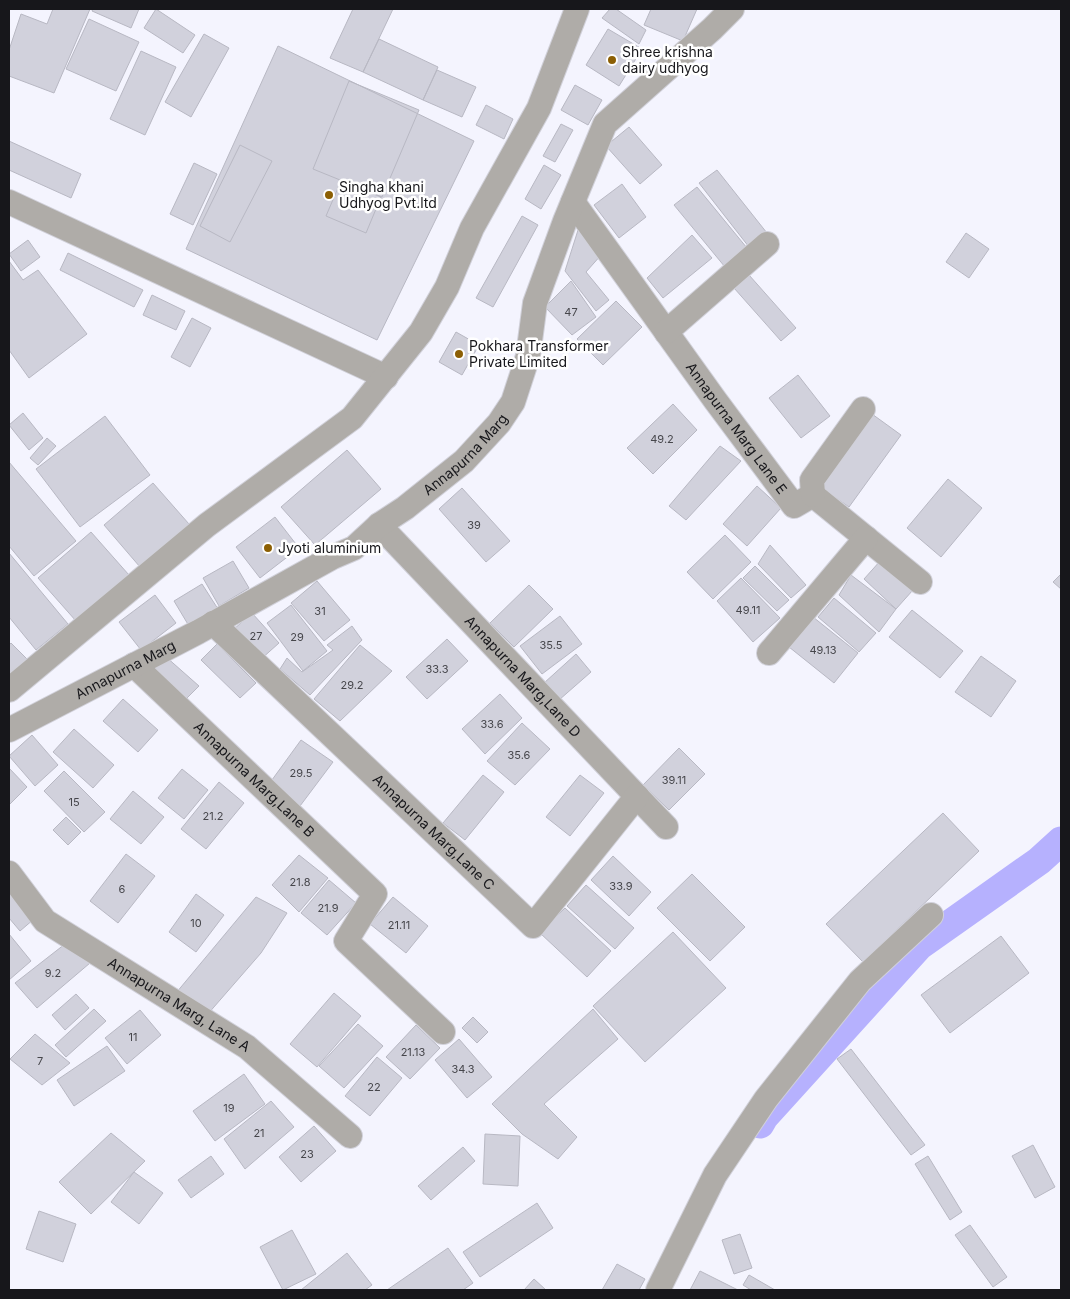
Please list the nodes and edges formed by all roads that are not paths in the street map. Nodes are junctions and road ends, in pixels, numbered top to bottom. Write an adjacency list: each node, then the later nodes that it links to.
1 (577, 9): 7 (street)
2 (732, 9): 4 (street, Annapurna Marg)
3 (9, 202): 7 (street)
4 (573, 202): 6 (street, Annapurna Marg Lane E); 10 (street, Annapurna Marg)
5 (767, 244): 6 (street)
6 (666, 332): 9 (street, Annapurna Marg Lane E)
7 (386, 377): 16 (street)
8 (863, 409): 9 (street)
9 (813, 494): 11 (street)
10 (379, 525): 13 (street, Annapurna Marg); 18 (street, Annapurna Marg,Lane D)
11 (866, 538): 12 (street); 14 (street)
12 (920, 582)
13 (213, 623): 15 (street, Annapurna Marg); 18 (street, Annapurna Marg,Lane C)
14 (769, 653)
15 (134, 665): 17 (street, Annapurna Marg); 22 (street, Annapurna Marg,Lane B)
16 (9, 690)
17 (9, 730)
18 (637, 796): 19 (street, Annapurna Marg,Lane D)
19 (666, 827)
20 (9, 873): 23 (street, Annapurna Marg, Lane A)
21 (931, 915): 24 (street)
22 (443, 1032)
23 (350, 1136)
24 (658, 1290)

